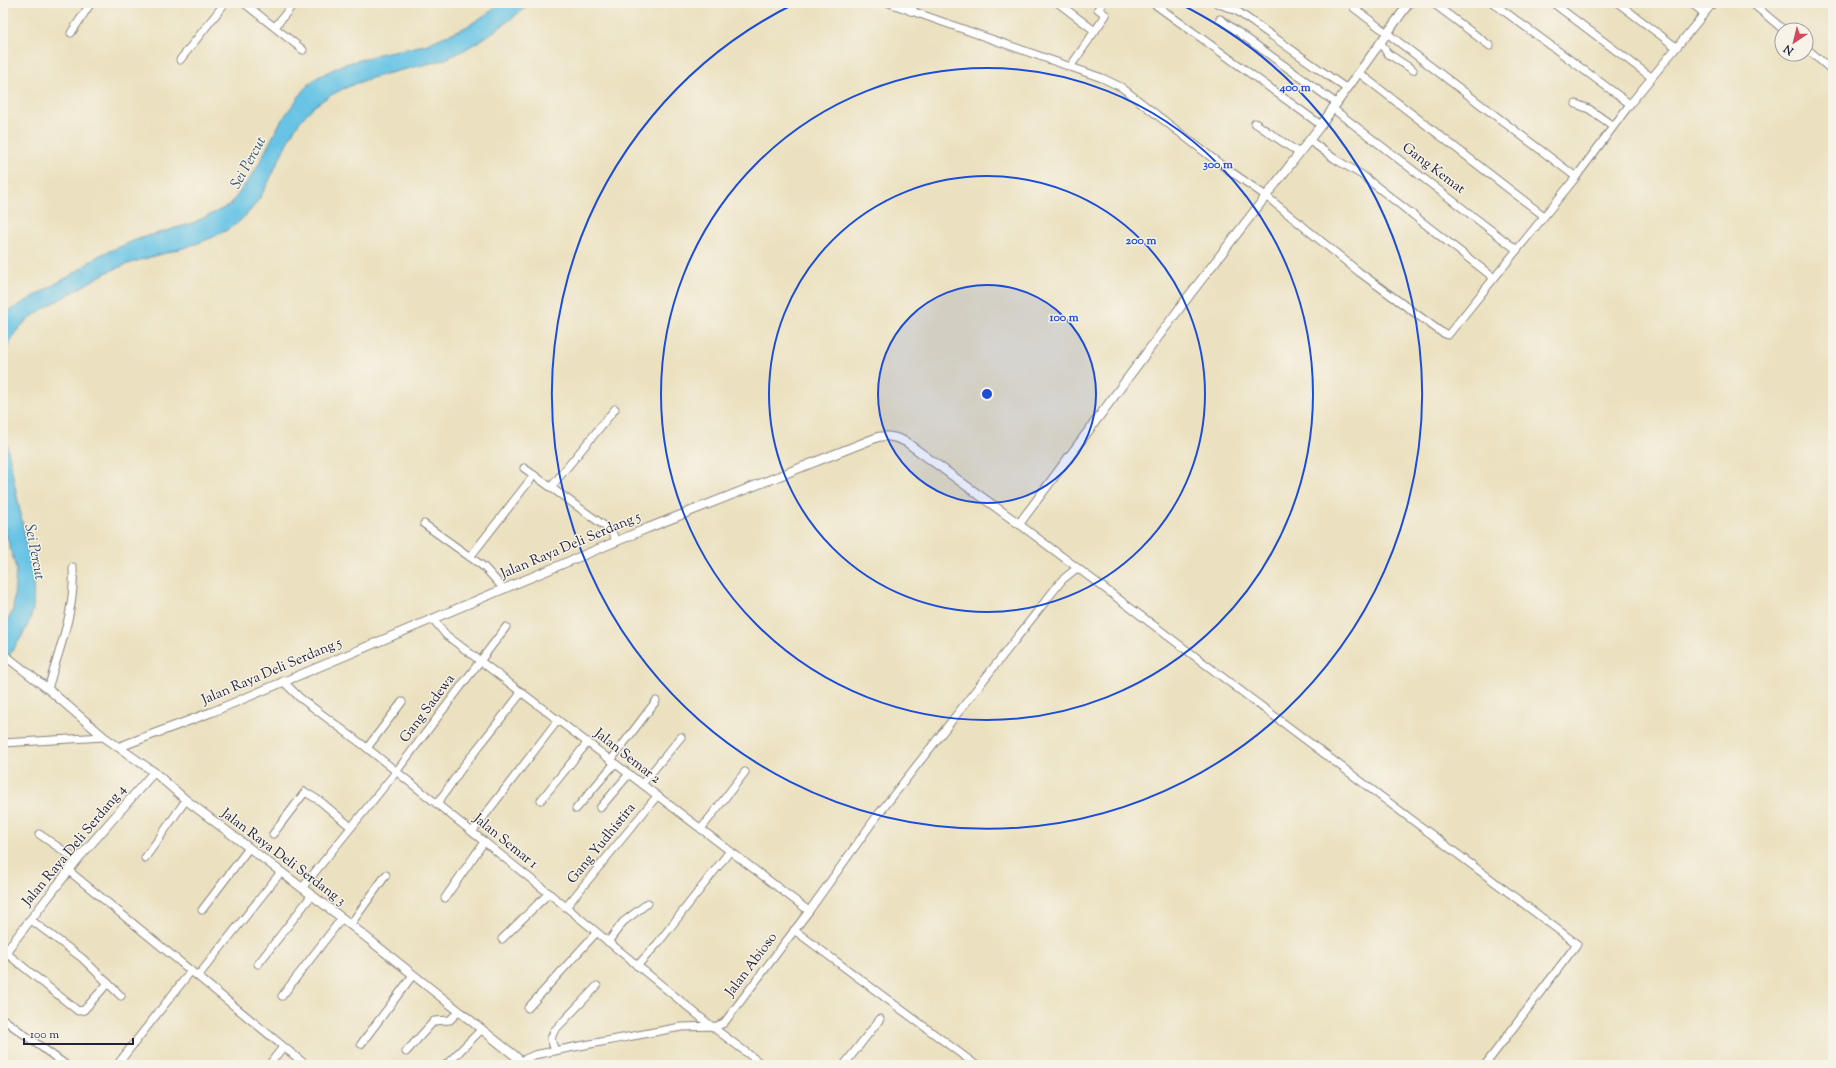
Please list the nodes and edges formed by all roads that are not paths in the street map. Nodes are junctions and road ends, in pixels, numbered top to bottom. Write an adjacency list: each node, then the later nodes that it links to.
1 (91, 3): 26 (street)
2 (225, 3): 33 (street)
3 (244, 3): 24 (street)
4 (294, 3): 24 (street)
5 (889, 3): 20 (street)
6 (916, 3): 20 (street)
7 (1058, 3): 25 (street)
8 (1103, 3): 25 (street)
9 (1153, 3): 44 (street)
10 (1217, 3): 39 (street)
11 (1433, 3): 29 (street)
12 (1493, 3): 41 (street)
13 (1553, 3): 38 (street)
14 (1618, 3): 30 (street)
15 (1691, 3): 21 (street)
16 (1713, 3): 21 (street)
17 (1752, 3): 23 (street)
18 (1407, 4): 27 (street)
19 (1354, 8): 27 (street)
20 (910, 10): 34 (street)
21 (1704, 13): 30 (street)
22 (1220, 19): 42 (street, Gang Kemat)
23 (1775, 22)
24 (275, 27): 31 (street)
25 (1095, 31): 34 (street)
26 (71, 33)
27 (1387, 34): 28 (street); 48 (street)
28 (1380, 43): 35 (street); 37 (street)
29 (1490, 46)
30 (1676, 47): 38 (street)
31 (303, 50)
32 (1814, 55): 36 (street)
33 (180, 60)
34 (1070, 67): 49 (street)
35 (1413, 70)
36 (1833, 71)
37 (1359, 73): 39 (street); 50 (street)
38 (1651, 77): 41 (street)
39 (1347, 89): 42 (street)
40 (1576, 104): 45 (street)
41 (1630, 104): 45 (street)
42 (1334, 106): 44 (street); 51 (street, Gang Kemat)
43 (1255, 123): 47 (street)
44 (1321, 125): 46 (street)
45 (1613, 126): 48 (street)
46 (1309, 140): 47 (street); 52 (street)
47 (1299, 154): 49 (street)
48 (1576, 177): 50 (street)
49 (1266, 196): 52 (street); 58 (street)
50 (1544, 216): 51 (street)
51 (1517, 250): 52 (street)
52 (1494, 278)
53 (615, 409): 56 (street)
54 (524, 468): 55 (street)
55 (534, 475): 56 (street); 60 (street)
56 (551, 487): 59 (street)
57 (424, 524): 60 (street)
58 (1019, 524): 59 (street, Jalan Raya Deli Serdang 5); 62 (street)
59 (616, 542): 63 (street, Jalan Raya Deli Serdang 5)
60 (470, 557): 63 (street)
61 (73, 567): 69 (street)
62 (1077, 568): 112 (street, Jalan Abioso); 149 (street)
63 (504, 588): 64 (street, Jalan Raya Deli Serdang 5)
64 (434, 620): 67 (street, Jalan Semar 2); 68 (street, Jalan Raya Deli Serdang 5)
65 (506, 627): 67 (street, Gang Sadewa)
66 (3, 654): 69 (street, Jalan Raya Deli Serdang 3)
67 (480, 661): 70 (street, Jalan Semar 2); 82 (street, Gang Sadewa)
68 (285, 684): 78 (street, Jalan Raya Deli Serdang 5); 79 (street, Jalan Semar 1)
69 (48, 688): 74 (street, Jalan Raya Deli Serdang 3)
70 (522, 692): 73 (street, Jalan Semar 2); 89 (street)
71 (656, 701): 80 (street)
72 (402, 702): 79 (street)
73 (558, 720): 76 (street, Jalan Semar 2); 94 (street)
74 (104, 737): 77 (street); 78 (street, Jalan Raya Deli Serdang 3)
75 (681, 737): 85 (street)
76 (588, 742): 80 (street, Jalan Semar 2); 88 (street)
77 (3, 743)
78 (119, 747): 81 (street, Jalan Raya Deli Serdang 3)
79 (367, 748): 82 (street, Jalan Semar 1)
80 (613, 762): 84 (street, Jalan Semar 2); 91 (street)
81 (154, 772): 87 (street, Jalan Raya Deli Serdang 3); 101 (street, Jalan Raya Deli Serdang 4)
82 (396, 772): 89 (street, Jalan Semar 1); 92 (street, Gang Sadewa)
83 (745, 772): 93 (street)
84 (629, 774): 85 (street, Jalan Semar 2); 90 (street)
85 (642, 784): 86 (street, Jalan Semar 2)
86 (657, 796): 93 (street, Jalan Semar 2); 110 (street, Gang Yudhistira)
87 (186, 800): 98 (street, Jalan Raya Deli Serdang 3); 100 (street)
88 (541, 800)
89 (437, 804): 94 (street, Jalan Semar 1)
90 (600, 808)
91 (576, 809)
92 (351, 827): 96 (street); 105 (street, Gang Sadewa)
93 (701, 829): 99 (street, Jalan Semar 2)
94 (472, 832): 97 (street, Jalan Semar 1)
95 (39, 834): 101 (street)
96 (273, 834)
97 (484, 842): 106 (street, Jalan Semar 1); 108 (street)
98 (249, 848): 103 (street, Jalan Raya Deli Serdang 3); 111 (street)
99 (730, 851): 112 (street, Jalan Semar 2); 122 (street)
100 (145, 858)
101 (77, 860): 102 (street, Jalan Raya Deli Serdang 4)
102 (69, 871): 114 (street, Jalan Raya Deli Serdang 4); 123 (street)
103 (281, 872): 105 (street, Jalan Raya Deli Serdang 3); 125 (street)
104 (386, 875): 115 (street)
105 (302, 888): 107 (street, Jalan Raya Deli Serdang 3)
106 (549, 893): 110 (street, Jalan Semar 1); 118 (street)
107 (312, 895): 113 (street, Jalan Raya Deli Serdang 3); 121 (street)
108 (444, 898)
109 (648, 903): 119 (street)
110 (566, 907): 117 (street, Jalan Semar 1)
111 (202, 910)
112 (809, 911): 116 (street, Jalan Abioso)
113 (342, 918): 115 (street, Jalan Raya Deli Serdang 3); 129 (street)
114 (31, 920): 120 (street, Jalan Raya Deli Serdang 4); 126 (street)
115 (350, 925): 124 (street, Jalan Raya Deli Serdang 3)
116 (794, 930): 134 (street, Jalan Abioso); 148 (street)
117 (596, 933): 119 (street, Jalan Semar 1); 130 (street)
118 (502, 939)
119 (608, 942): 122 (street, Jalan Semar 1)
120 (4, 954): 126 (street)
121 (258, 964)
122 (637, 966): 134 (street, Jalan Semar 1)
123 (191, 971): 125 (street); 142 (street)
124 (413, 975): 131 (street, Jalan Raya Deli Serdang 3); 136 (street)
125 (198, 976): 137 (street)
126 (108, 983): 128 (street)
127 (597, 986): 138 (street)
128 (121, 996)
129 (282, 996)
130 (528, 1008)
131 (459, 1011): 135 (street, Jalan Raya Deli Serdang 3); 139 (street)
132 (3, 1019): 141 (street)
133 (880, 1019): 147 (street)
134 (705, 1021): 138 (street, Jalan Abioso); 146 (street, Jalan Semar 1)
135 (482, 1029): 140 (street, Jalan Raya Deli Serdang 3); 145 (street)
136 (361, 1044)
137 (283, 1047): 143 (street); 144 (street)
138 (555, 1051): 140 (street, Jalan Abioso)
139 (406, 1052)
140 (521, 1064)
141 (66, 1065)
142 (117, 1065)
143 (269, 1065)
144 (306, 1065)
145 (446, 1065)
146 (763, 1065)
147 (844, 1065)
148 (976, 1065)
149 (1485, 1065)

